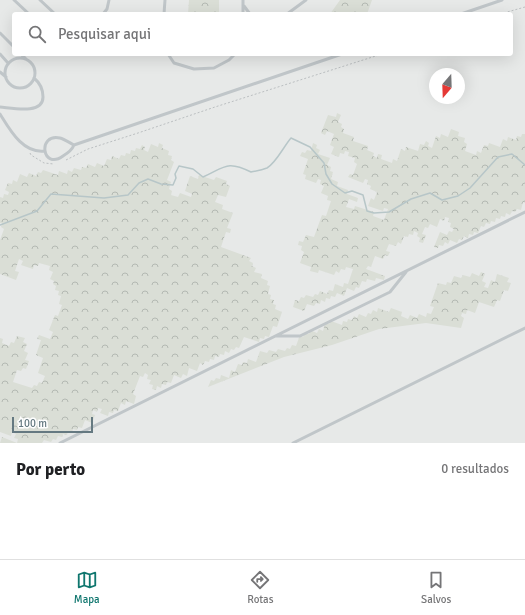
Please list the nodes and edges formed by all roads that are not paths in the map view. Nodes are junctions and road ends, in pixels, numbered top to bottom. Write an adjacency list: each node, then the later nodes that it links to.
1 (14, 0): 9 (lane)
2 (40, 0): 10 (lane)
3 (109, 0): 11 (lane)
4 (165, 0): 12 (lane)
5 (243, 0): 8 (lane)
6 (306, 0): 15 (lane)
7 (502, 0): 16 (lane)
8 (243, 6): 13 (lane); 14 (lane)
9 (27, 12)
10 (53, 12)
11 (105, 12)
12 (164, 12)
13 (243, 12)
14 (248, 12)
15 (290, 12)
16 (467, 12)
17 (0, 33): 18 (lane)
18 (12, 45)
19 (0, 54): 25 (lane)
20 (23, 56): 24 (lane)
21 (169, 56): 22 (lane)
22 (233, 56)
23 (336, 56): 31 (lane)
24 (27, 60): 25 (lane); 28 (lane)
25 (8, 64): 27 (lane)
26 (0, 72): 27 (lane)
27 (6, 77): 28 (lane)
28 (34, 78): 29 (lane)
29 (0, 107)
30 (0, 114): 32 (lane)
31 (74, 145): 32 (lane); 32 (lane)
32 (45, 151)
33 (525, 212): 34 (lane)
34 (407, 270): 36 (lane); 36 (lane)
35 (525, 328): 38 (lane)
36 (276, 336): 37 (lane)
37 (60, 443)
38 (293, 443)

